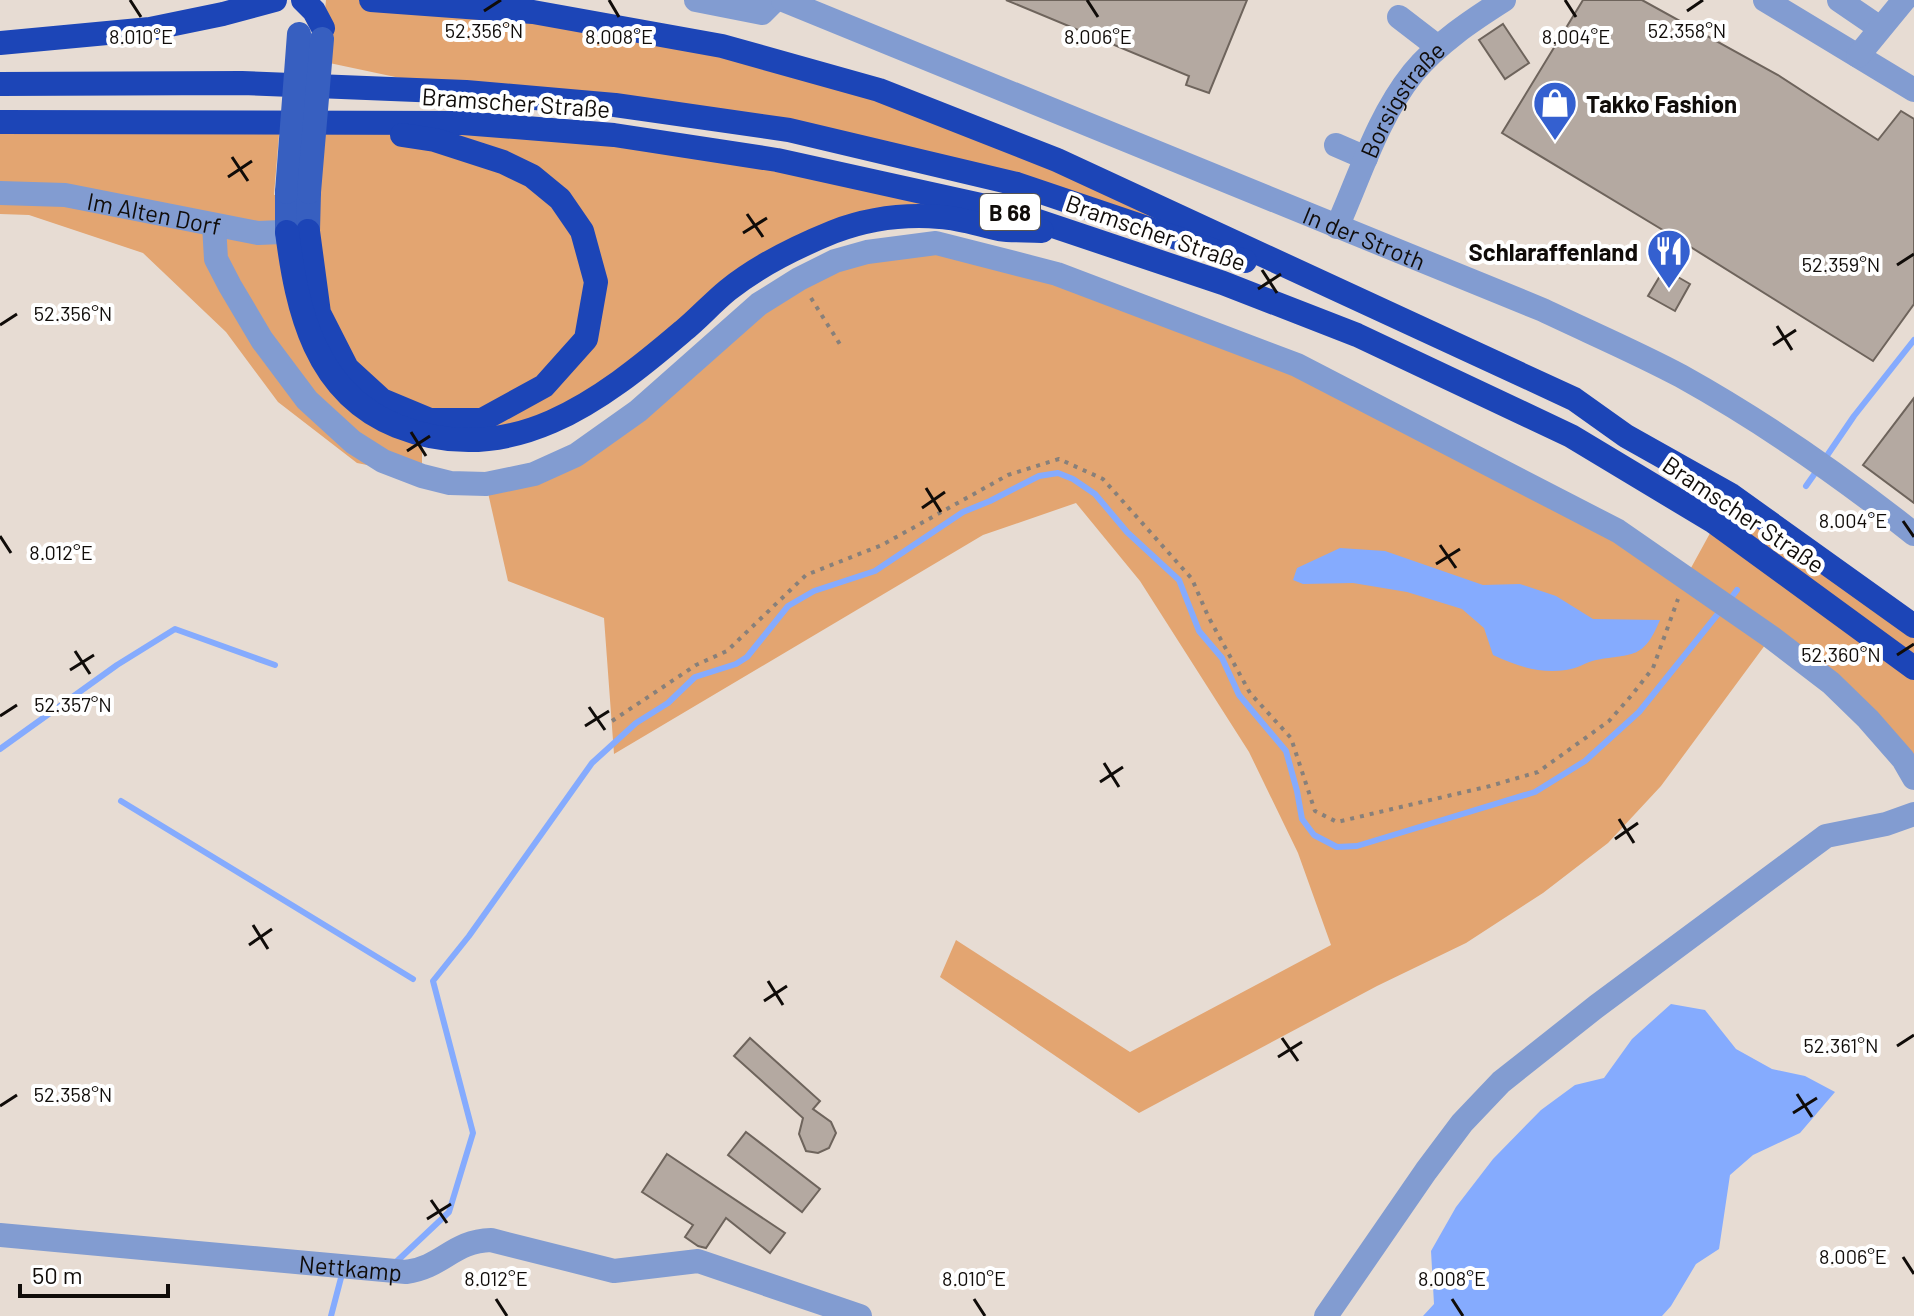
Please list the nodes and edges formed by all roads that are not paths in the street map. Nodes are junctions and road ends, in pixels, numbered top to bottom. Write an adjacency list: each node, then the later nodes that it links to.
1 (275, 0): 15 (highway)
2 (303, 0): 14 (main road)
3 (326, 0): 14 (main road)
4 (371, 0): 29 (highway)
5 (696, 0): 6 (street)
6 (775, 0)
7 (783, 0): 26 (street, In der Stroth)
8 (1504, 0): 16 (street, Borsigstraße)
9 (1765, 0): 17 (street)
10 (1839, 0): 13 (street)
11 (1904, 0): 13 (street)
12 (1399, 17): 16 (street)
13 (1880, 28): 17 (street)
14 (315, 34): 27 (main road, bridge)
15 (0, 43)
16 (1438, 47): 23 (street, Borsigstraße)
17 (1858, 56): 19 (street)
18 (0, 84): 29 (highway, B 68)
19 (1914, 90)
20 (0, 122): 21 (highway, Bramscher Straße / B 68)
21 (328, 123): 27 (highway); 28 (highway, Bramscher Straße / B 68)
22 (1336, 145): 23 (street)
23 (1366, 158): 26 (street, Borsigstraße)
24 (0, 193): 25 (street, Im Alten Dorf)
25 (214, 225): 27 (street, Im Alten Dorf); 33 (street)
26 (1337, 227): 30 (street, In der Stroth)
27 (298, 232): 28 (highway)
28 (1071, 232): 32 (highway, Bramscher Straße / B 68)
29 (1373, 304): 31 (highway, B 68)
30 (1914, 534)
31 (1914, 626)
32 (1914, 668)
33 (1914, 778)
34 (1914, 814): 37 (street)
35 (0, 1235): 36 (street, Nettkamp)
36 (860, 1316)
37 (1326, 1316)

